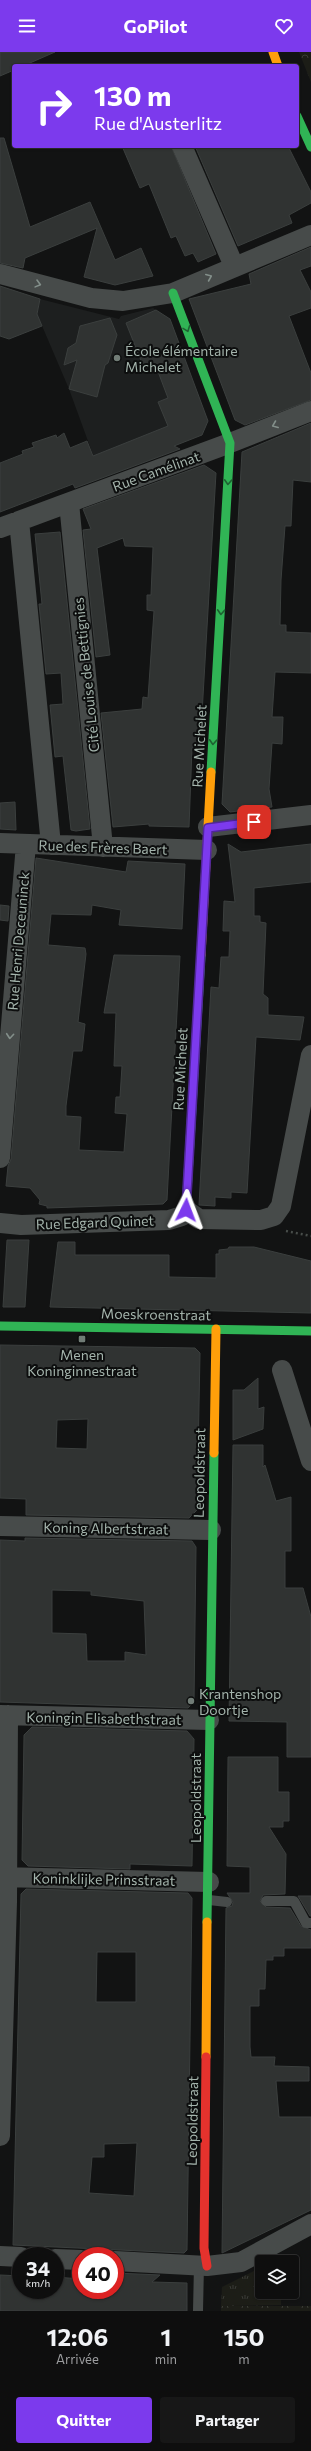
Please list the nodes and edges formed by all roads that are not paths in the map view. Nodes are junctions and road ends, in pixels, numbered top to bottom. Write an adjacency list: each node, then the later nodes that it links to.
1 (273, 52): 2 (street)
2 (277, 64)
3 (299, 121): 5 (street)
4 (183, 148): 7 (street)
5 (311, 148)
6 (311, 235): 7 (street)
7 (234, 266): 9 (street, one-way to 7)
8 (0, 274): 9 (street, one-way to 9)
9 (173, 293): 11 (street, Rue Michelet, one-way to 11)
10 (311, 411): 11 (street, Rue Camélinat, one-way to 11)
11 (230, 443): 12 (street, Rue Camélinat); 16 (street, Rue Michelet, one-way to 16)
12 (69, 503): 13 (street, Rue Camélinat); 20 (street, Cité Louise de Bettignies)
13 (19, 521): 14 (street, Rue Camélinat); 19 (street)
14 (0, 528)
15 (311, 815): 16 (street)
16 (208, 828): 21 (street, Rue Michelet)
17 (0, 843): 18 (street, Rue des Frères Baert)
18 (26, 844): 19 (street, Rue des Frères Baert); 24 (street, Rue Henri Deceuninck, one-way to 24)
19 (51, 846): 20 (street, Rue des Frères Baert)
20 (103, 847): 21 (street, Rue des Frères Baert)
21 (207, 850): 25 (street, Rue Michelet)
22 (311, 1055): 23 (street)
23 (305, 1116): 25 (street)
24 (0, 1158)
25 (186, 1210): 26 (street, Rue Edgard Quinet)
26 (0, 1223)
27 (0, 1326): 28 (street, Moeskroenstraat)
28 (216, 1329): 29 (street, Moeskroenstraat); 33 (street, Leopoldstraat)
29 (311, 1331)
30 (282, 1370): 31 (street)
31 (311, 1461)
32 (0, 1526): 33 (street, Koning Albertstraat)
33 (211, 1530): 35 (street, Leopoldstraat)
34 (4, 1715): 35 (street, Koningin Elisabethstraat); 36 (street)
35 (209, 1720): 37 (street, Leopoldstraat)
36 (3, 1877): 37 (street, Koninklijke Prinsstraat); 41 (street)
37 (209, 1891): 39 (lane); 46 (street, Leopoldstraat)
38 (266, 1901): 40 (lane)
39 (227, 1902)
40 (311, 1923)
41 (0, 2136)
42 (311, 2224): 46 (street)
43 (0, 2256): 44 (street)
44 (12, 2257)
45 (124, 2262): 46 (street)
46 (203, 2266): 47 (lane)
47 (198, 2311)

